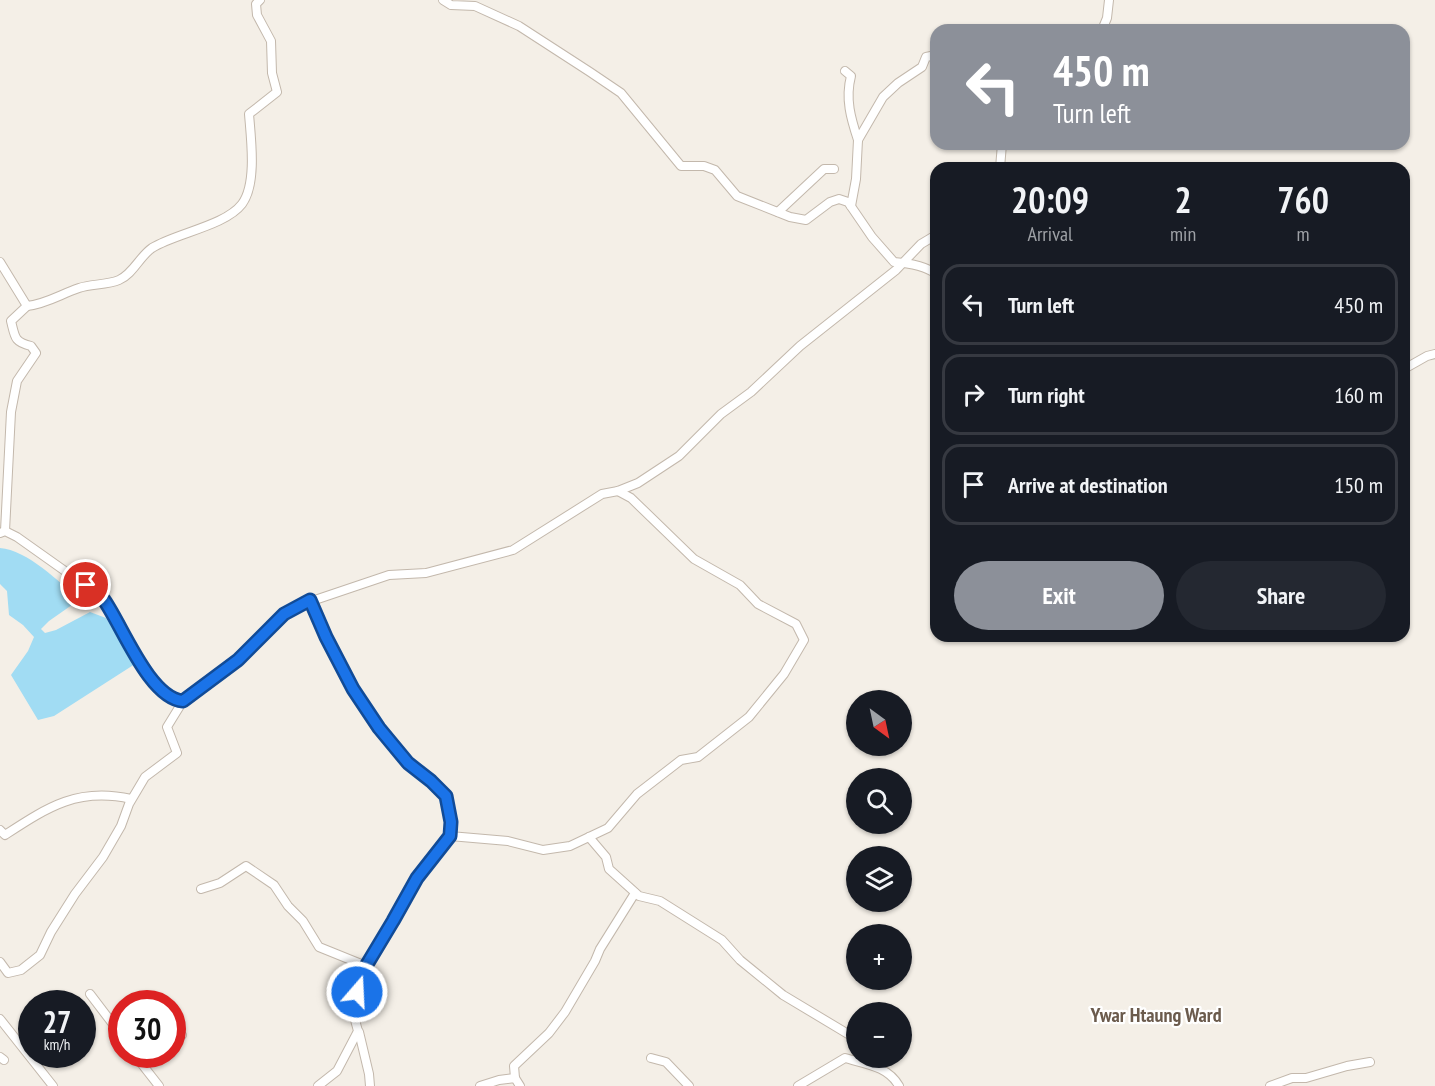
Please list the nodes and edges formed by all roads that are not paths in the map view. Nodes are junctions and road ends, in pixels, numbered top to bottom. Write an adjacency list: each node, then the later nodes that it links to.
1 (260, 0): 15 (street)
2 (443, 0): 10 (street)
3 (1108, 0): 4 (street)
4 (1104, 24)
5 (930, 56): 7 (street)
6 (845, 71): 7 (street)
7 (858, 140): 9 (street)
8 (834, 169): 10 (street)
9 (851, 206): 10 (street); 13 (street)
10 (778, 212)
11 (930, 239): 13 (street)
12 (0, 262): 15 (street)
13 (903, 262): 14 (street); 18 (street)
14 (930, 270)
15 (27, 306): 19 (street)
16 (1435, 354): 17 (street)
17 (1410, 366)
18 (618, 491): 20 (street); 25 (street)
19 (3, 532): 21 (street)
20 (310, 600): 21 (street); 24 (street)
21 (183, 701): 22 (street)
22 (132, 799): 23 (street); 30 (street)
23 (0, 830)
24 (450, 836): 25 (street); 29 (street)
25 (589, 837): 27 (street)
26 (201, 889): 29 (street)
27 (636, 893): 35 (street); 39 (street)
28 (0, 962): 30 (street)
29 (366, 966): 34 (street)
30 (4, 976)
31 (96, 1002): 32 (street)
32 (108, 1018)
33 (0, 1019): 40 (street)
34 (358, 1031): 42 (street); 43 (street)
35 (846, 1033)
36 (651, 1059): 46 (street)
37 (1370, 1062): 49 (street)
38 (145, 1068): 41 (street)
39 (514, 1078): 44 (street); 45 (street)
40 (53, 1086)
41 (159, 1086)
42 (318, 1086)
43 (370, 1086)
44 (480, 1086)
45 (520, 1086)
46 (689, 1086)
47 (798, 1086): 48 (street)
48 (899, 1086)
49 (1270, 1086)

